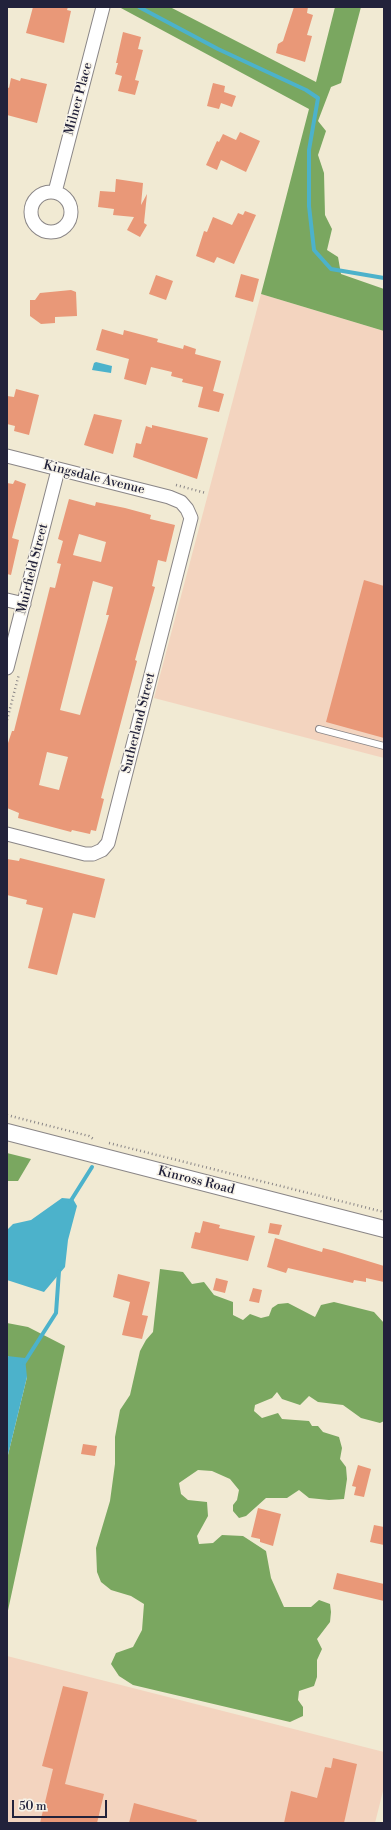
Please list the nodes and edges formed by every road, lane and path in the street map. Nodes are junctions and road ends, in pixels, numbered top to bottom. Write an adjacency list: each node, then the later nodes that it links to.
1 (103, 7): 2 (street, Milner Place)
2 (55, 192)
3 (7, 456): 4 (street, Kingsdale Avenue)
4 (58, 470): 5 (street, Kingsdale Avenue); 7 (street, Muirfield Street)
5 (180, 502): 11 (street, Sutherland Street)
6 (7, 600): 7 (street)
7 (24, 604): 8 (street, Muirfield Street)
8 (7, 668)
9 (319, 729): 10 (lane)
10 (384, 746)
11 (7, 834)
12 (7, 1115): 14 (path)
13 (7, 1132): 17 (street, Kinross Road)
14 (100, 1141)
15 (105, 1143): 16 (path)
16 (384, 1212)
17 (384, 1229)

